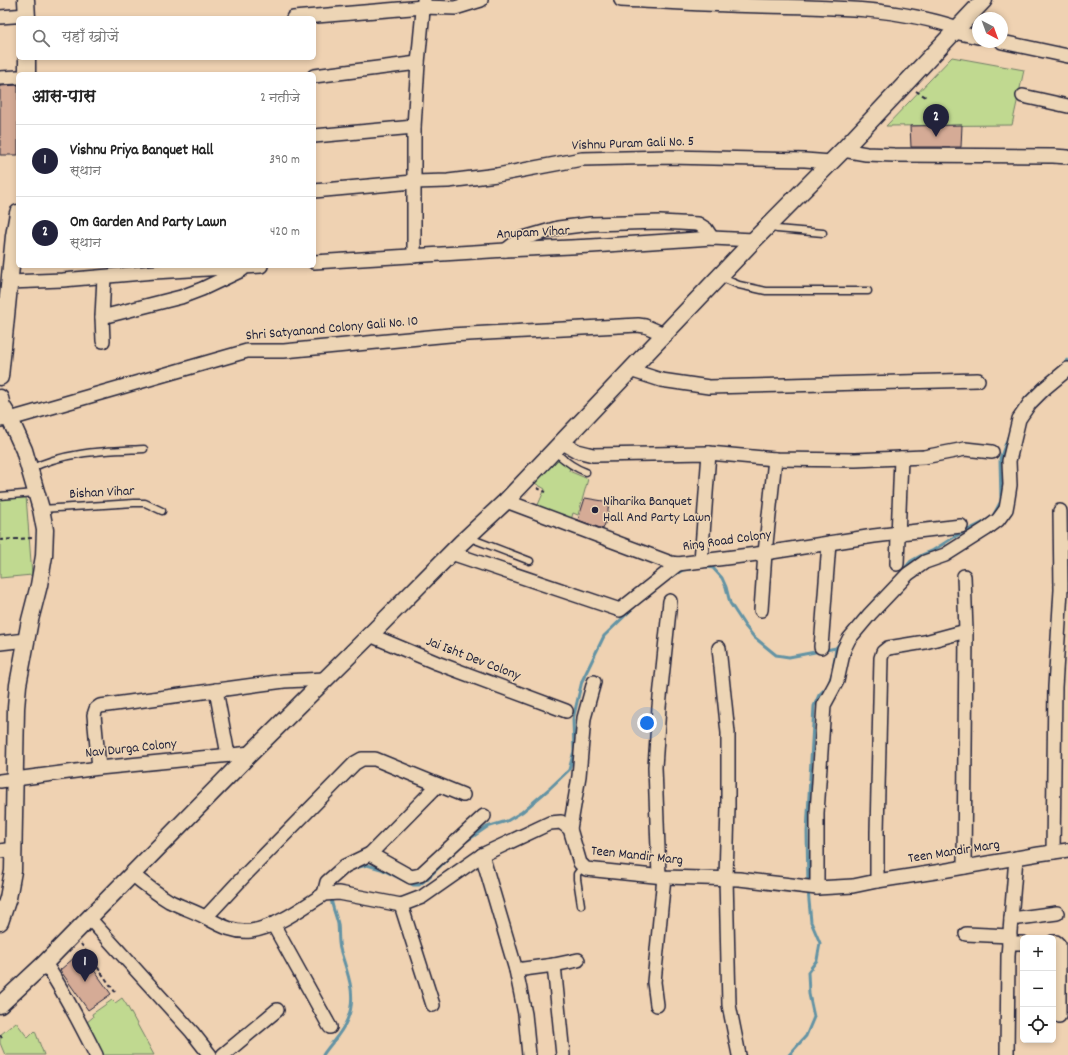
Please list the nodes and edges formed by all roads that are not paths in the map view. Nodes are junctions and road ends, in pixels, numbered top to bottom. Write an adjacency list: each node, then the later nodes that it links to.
1 (481, 0): 5 (street)
2 (621, 0): 4 (street)
3 (984, 0): 9 (street)
4 (644, 1): 9 (street)
5 (424, 3): 7 (street); 14 (street)
6 (26, 11): 8 (street)
7 (310, 16)
8 (0, 18)
9 (956, 30): 10 (street); 23 (street)
10 (972, 35)
11 (1008, 43): 12 (street)
12 (1068, 56)
13 (27, 60): 15 (street)
14 (418, 63): 16 (street); 21 (street)
15 (27, 72)
16 (316, 76)
17 (16, 77): 18 (street)
18 (0, 78)
19 (1023, 96): 20 (street)
20 (1068, 106)
21 (414, 127): 22 (street); 26 (street)
22 (316, 136)
23 (843, 150): 24 (street); 25 (street)
24 (1068, 157)
25 (831, 162): 26 (street, Vishnu Puram Gali No. 5); 29 (street)
26 (413, 182): 27 (street, Vishnu Puram Gali No. 5); 34 (street)
27 (316, 191)
28 (16, 224): 40 (street)
29 (768, 226): 30 (lane); 32 (street)
30 (823, 233)
31 (712, 238): 32 (street, Anupam Vihar); 33 (street, Anupam Vihar); 33 (street)
32 (754, 240): 39 (street)
33 (506, 250): 34 (street, Anupam Vihar)
34 (414, 256): 35 (street, Anupam Vihar)
35 (316, 262)
36 (231, 268): 38 (street)
37 (245, 268): 42 (street)
38 (104, 276): 40 (street); 42 (street)
39 (719, 276): 41 (lane); 43 (street)
40 (9, 282): 45 (street)
41 (868, 291)
42 (102, 317): 44 (street)
43 (664, 334): 47 (street); 51 (street, Shri Satyanand Colony Gali No. 10)
44 (103, 341)
45 (1, 353): 48 (street)
46 (1068, 369): 109 (street)
47 (630, 370): 49 (street); 52 (street)
48 (0, 377)
49 (978, 380)
50 (0, 398): 51 (street)
51 (5, 419): 58 (street)
52 (557, 447): 54 (street); 59 (lane); 62 (street)
53 (144, 449): 58 (lane)
54 (709, 452): 57 (street); 73 (street)
55 (992, 452): 56 (street)
56 (902, 458): 57 (street); 67 (street)
57 (775, 459): 71 (street)
58 (30, 469): 60 (street)
59 (586, 472)
60 (37, 493): 61 (lane); 63 (street)
61 (0, 496)
62 (506, 501): 68 (street); 74 (street, Ring Road Colony)
63 (41, 509): 64 (lane, Bishan Vihar); 81 (street)
64 (162, 511)
65 (1060, 511): 99 (street)
66 (961, 526): 67 (street, Ring Road Colony)
67 (898, 533): 69 (street, Ring Road Colony); 75 (street)
68 (467, 537): 70 (street); 72 (lane)
69 (829, 543): 71 (street, Ring Road Colony); 83 (street)
70 (451, 552): 74 (street); 80 (street)
71 (765, 553): 73 (street, Ring Road Colony); 78 (street)
72 (530, 561)
73 (701, 562): 74 (street, Ring Road Colony)
74 (678, 564)
75 (897, 564)
76 (964, 576): 79 (street)
77 (670, 601): 106 (street)
78 (761, 610)
79 (966, 631): 104 (street); 108 (street)
80 (370, 635): 85 (street); 88 (street, Jai Isht Dev Colony)
81 (26, 640): 82 (street); 92 (street)
82 (0, 643)
83 (821, 647)
84 (719, 648): 107 (street)
85 (325, 679): 87 (street); 89 (street)
86 (594, 682): 96 (street)
87 (216, 690): 90 (street); 91 (street)
88 (566, 712)
89 (251, 753): 90 (street, Nav Durga Colony); 105 (street)
90 (228, 755): 91 (street, Nav Durga Colony)
91 (100, 768): 92 (street, Nav Durga Colony)
92 (8, 780): 97 (street)
93 (438, 784): 94 (street); 100 (street); 114 (street)
94 (463, 795)
95 (484, 816): 100 (street)
96 (570, 829): 101 (street); 103 (street, Teen Mandir Marg)
97 (6, 850): 117 (street)
98 (1068, 850): 99 (street, Teen Mandir Marg)
99 (1053, 852): 102 (street, Teen Mandir Marg)
100 (370, 854): 110 (street)
101 (482, 855): 111 (street); 126 (street)
102 (1016, 858): 104 (street, Teen Mandir Marg); 116 (street)
103 (583, 866): 106 (street, Teen Mandir Marg); 112 (lane)
104 (964, 867): 108 (street, Teen Mandir Marg)
105 (132, 874): 114 (street); 115 (street)
106 (661, 877): 107 (street, Teen Mandir Marg); 129 (street)
107 (726, 878): 109 (street, Teen Mandir Marg); 138 (street)
108 (877, 881): 109 (street, Teen Mandir Marg)
109 (812, 888)
110 (330, 893): 111 (street); 118 (street)
111 (401, 905): 128 (street)
112 (581, 905)
113 (1057, 913): 116 (street)
114 (206, 917): 118 (street)
115 (89, 918): 124 (street); 134 (street)
116 (1011, 919): 120 (street)
117 (0, 922)
118 (273, 924): 132 (street)
119 (966, 934): 120 (street)
120 (1009, 940): 121 (street); 139 (street)
121 (1020, 942)
122 (1056, 942): 131 (street)
123 (578, 960): 125 (street)
124 (45, 963): 127 (street); 133 (street)
125 (554, 965): 126 (street); 137 (street)
126 (516, 970): 136 (street)
127 (0, 1004)
128 (433, 1005)
129 (657, 1005)
130 (277, 1010): 135 (street)
131 (1059, 1016)
132 (330, 1027)
133 (96, 1055)
134 (210, 1055)
135 (223, 1055)
136 (529, 1055)
137 (563, 1055)
138 (739, 1055)
139 (1007, 1055)

